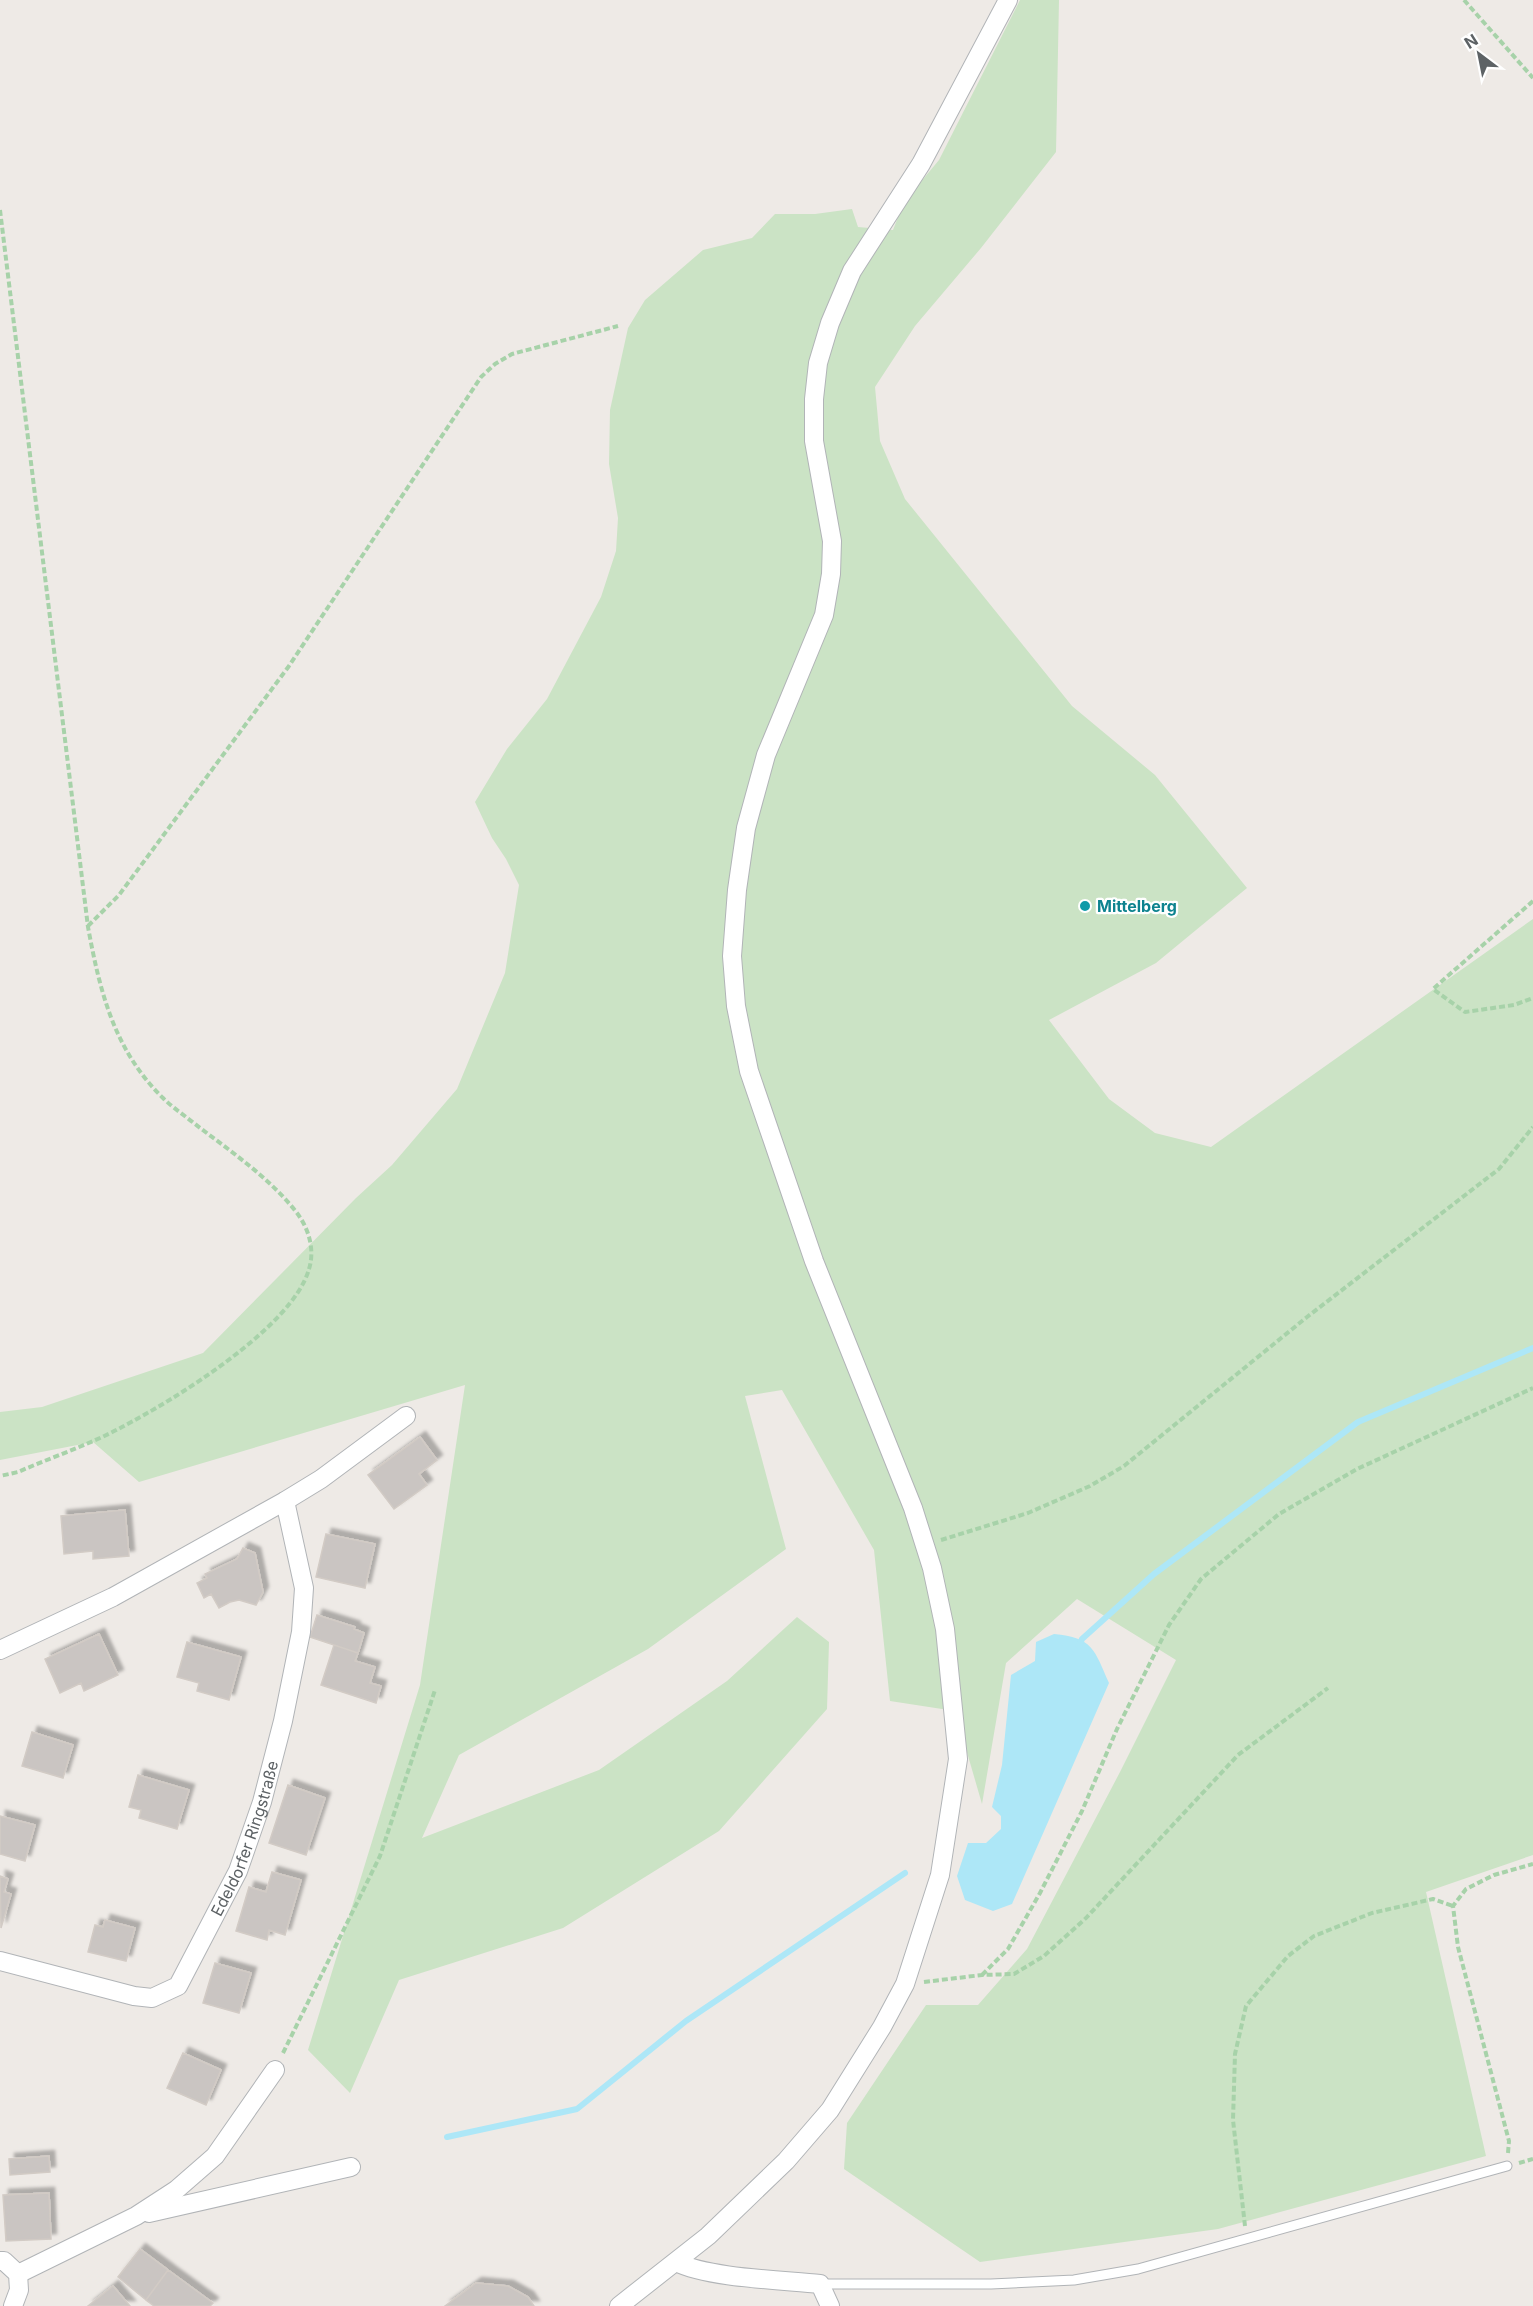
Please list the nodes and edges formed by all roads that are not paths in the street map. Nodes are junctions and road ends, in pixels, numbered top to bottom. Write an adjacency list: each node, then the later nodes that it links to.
1 (1008, 0): 11 (street)
2 (406, 1416): 3 (street)
3 (285, 1501): 4 (street); 5 (street, Edeldorfer Ringstraße)
4 (0, 1650)
5 (0, 1961)
6 (275, 2070): 9 (street)
7 (1507, 2166): 13 (lane)
8 (351, 2167): 9 (street)
9 (136, 2216): 12 (street)
10 (0, 2261): 12 (street)
11 (676, 2262): 13 (street); 15 (street)
12 (18, 2274): 14 (street)
13 (820, 2284): 16 (street)
14 (13, 2306)
15 (619, 2306)
16 (830, 2306)

